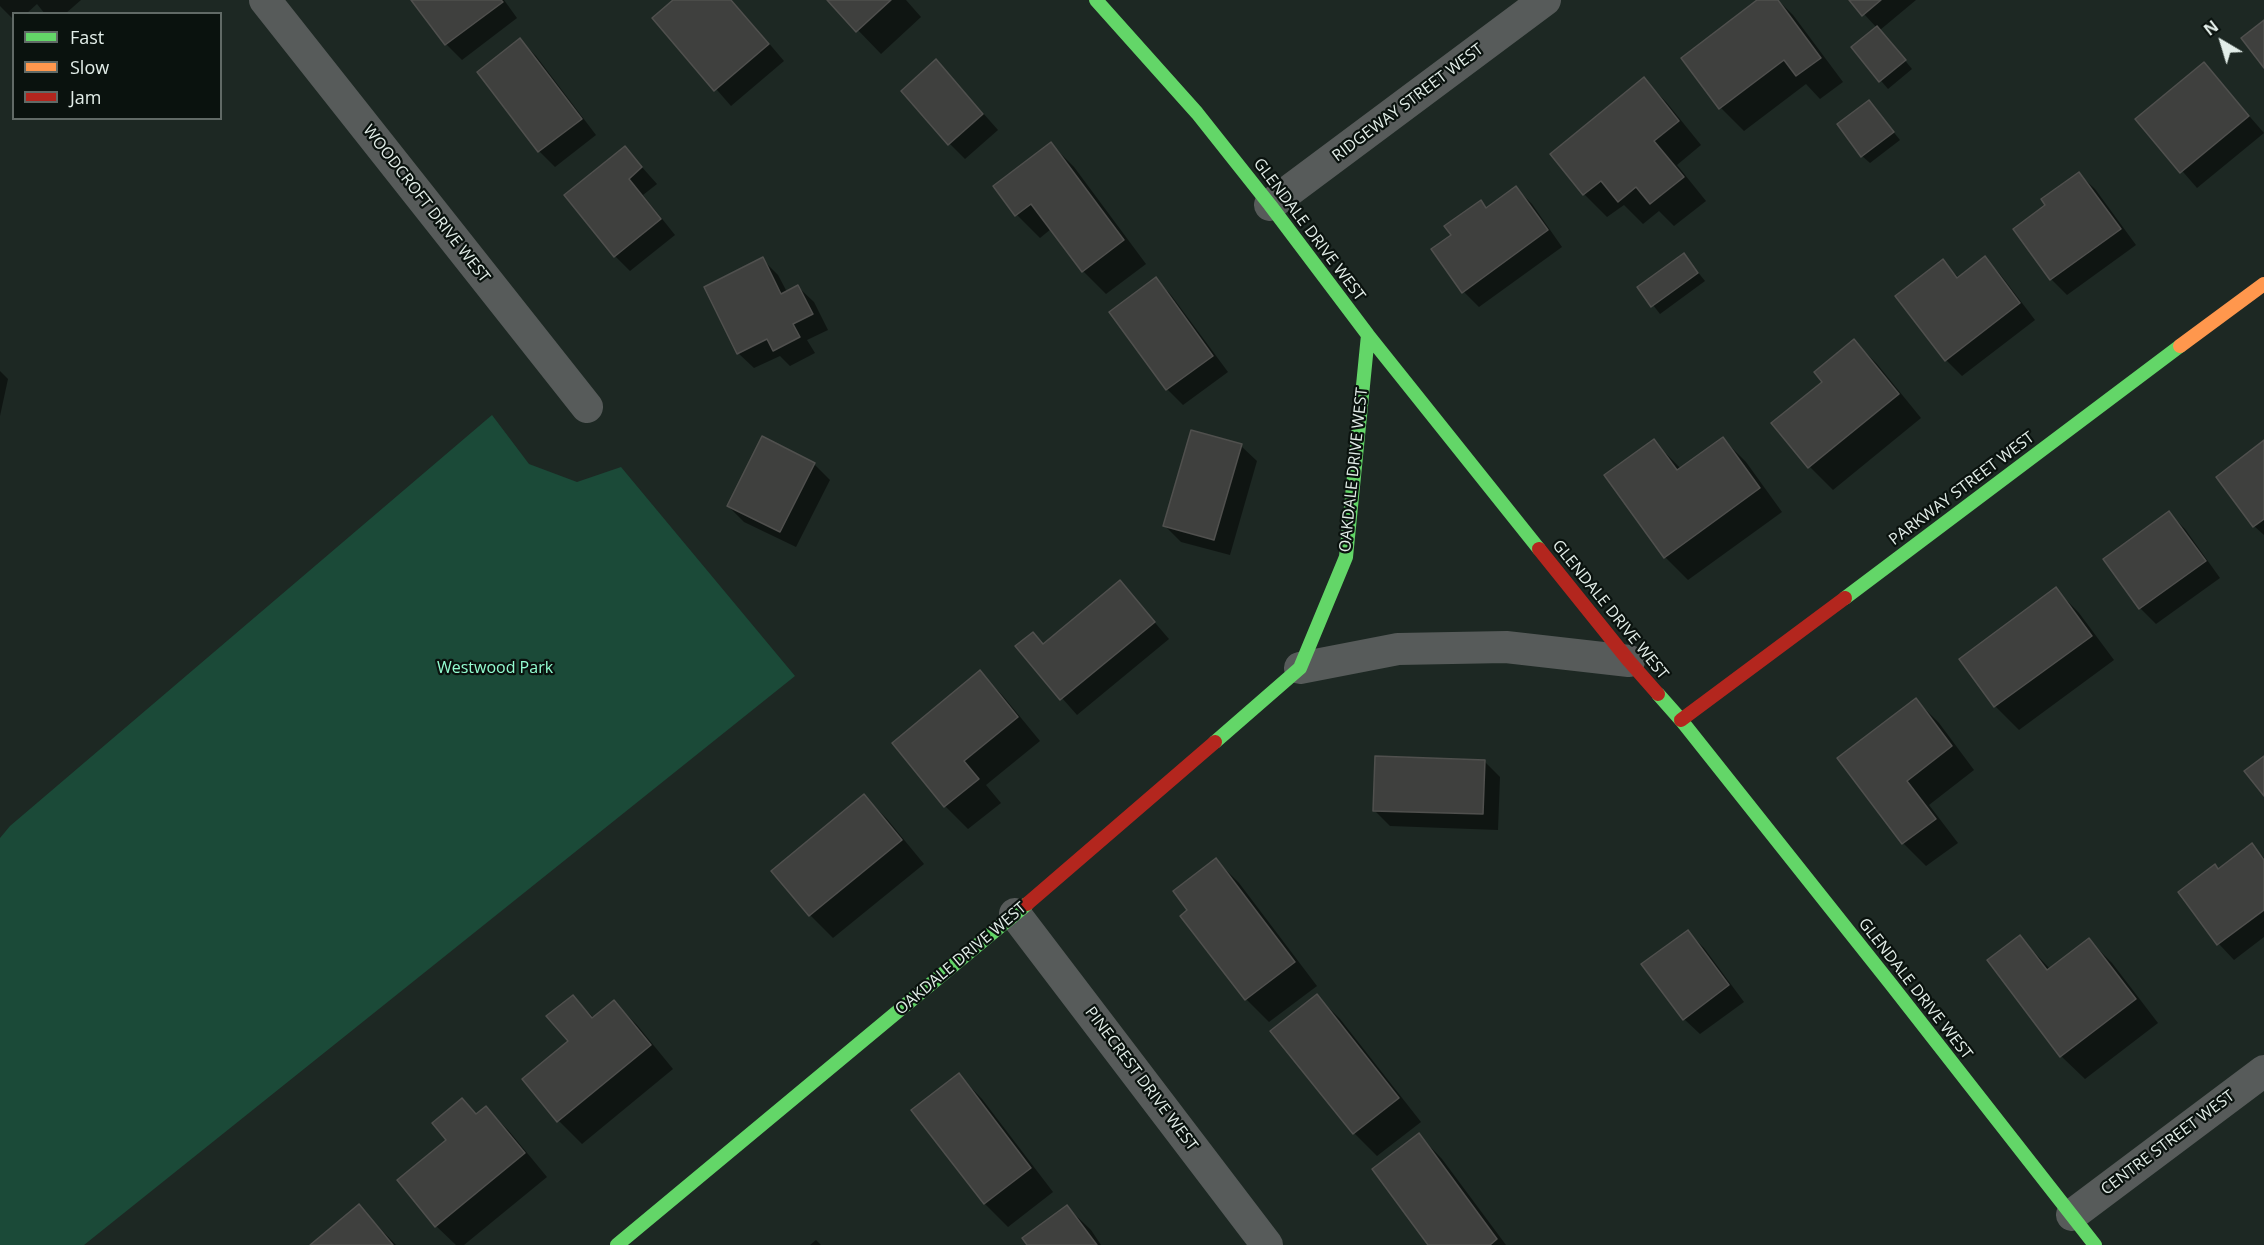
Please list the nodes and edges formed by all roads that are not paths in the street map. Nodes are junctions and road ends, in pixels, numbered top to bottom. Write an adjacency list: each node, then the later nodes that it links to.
1 (266, 0): 7 (street, WOODCROFT DRIVE WEST)
2 (1096, 0): 4 (street, GLENDALE DRIVE WEST)
3 (1545, 0): 4 (street, RIDGEWAY STREET WEST)
4 (1270, 205): 6 (street, GLENDALE DRIVE WEST)
5 (2264, 284): 10 (street, PARKWAY STREET WEST)
6 (1368, 336): 8 (street, GLENDALE DRIVE WEST); 9 (street, OAKDALE DRIVE WEST)
7 (587, 407)
8 (1629, 661): 9 (street, OAKDALE DRIVE WEST); 10 (street, GLENDALE DRIVE WEST)
9 (1300, 668): 11 (street, OAKDALE DRIVE WEST)
10 (1681, 720): 13 (street, GLENDALE DRIVE WEST)
11 (1015, 914): 14 (street, OAKDALE DRIVE WEST); 15 (street, PINECREST DRIVE WEST)
12 (2264, 1071): 13 (street, CENTRE STREET WEST)
13 (2072, 1215): 16 (street, GLENDALE DRIVE WEST)
14 (616, 1245)
15 (1267, 1245)
16 (2094, 1245)

